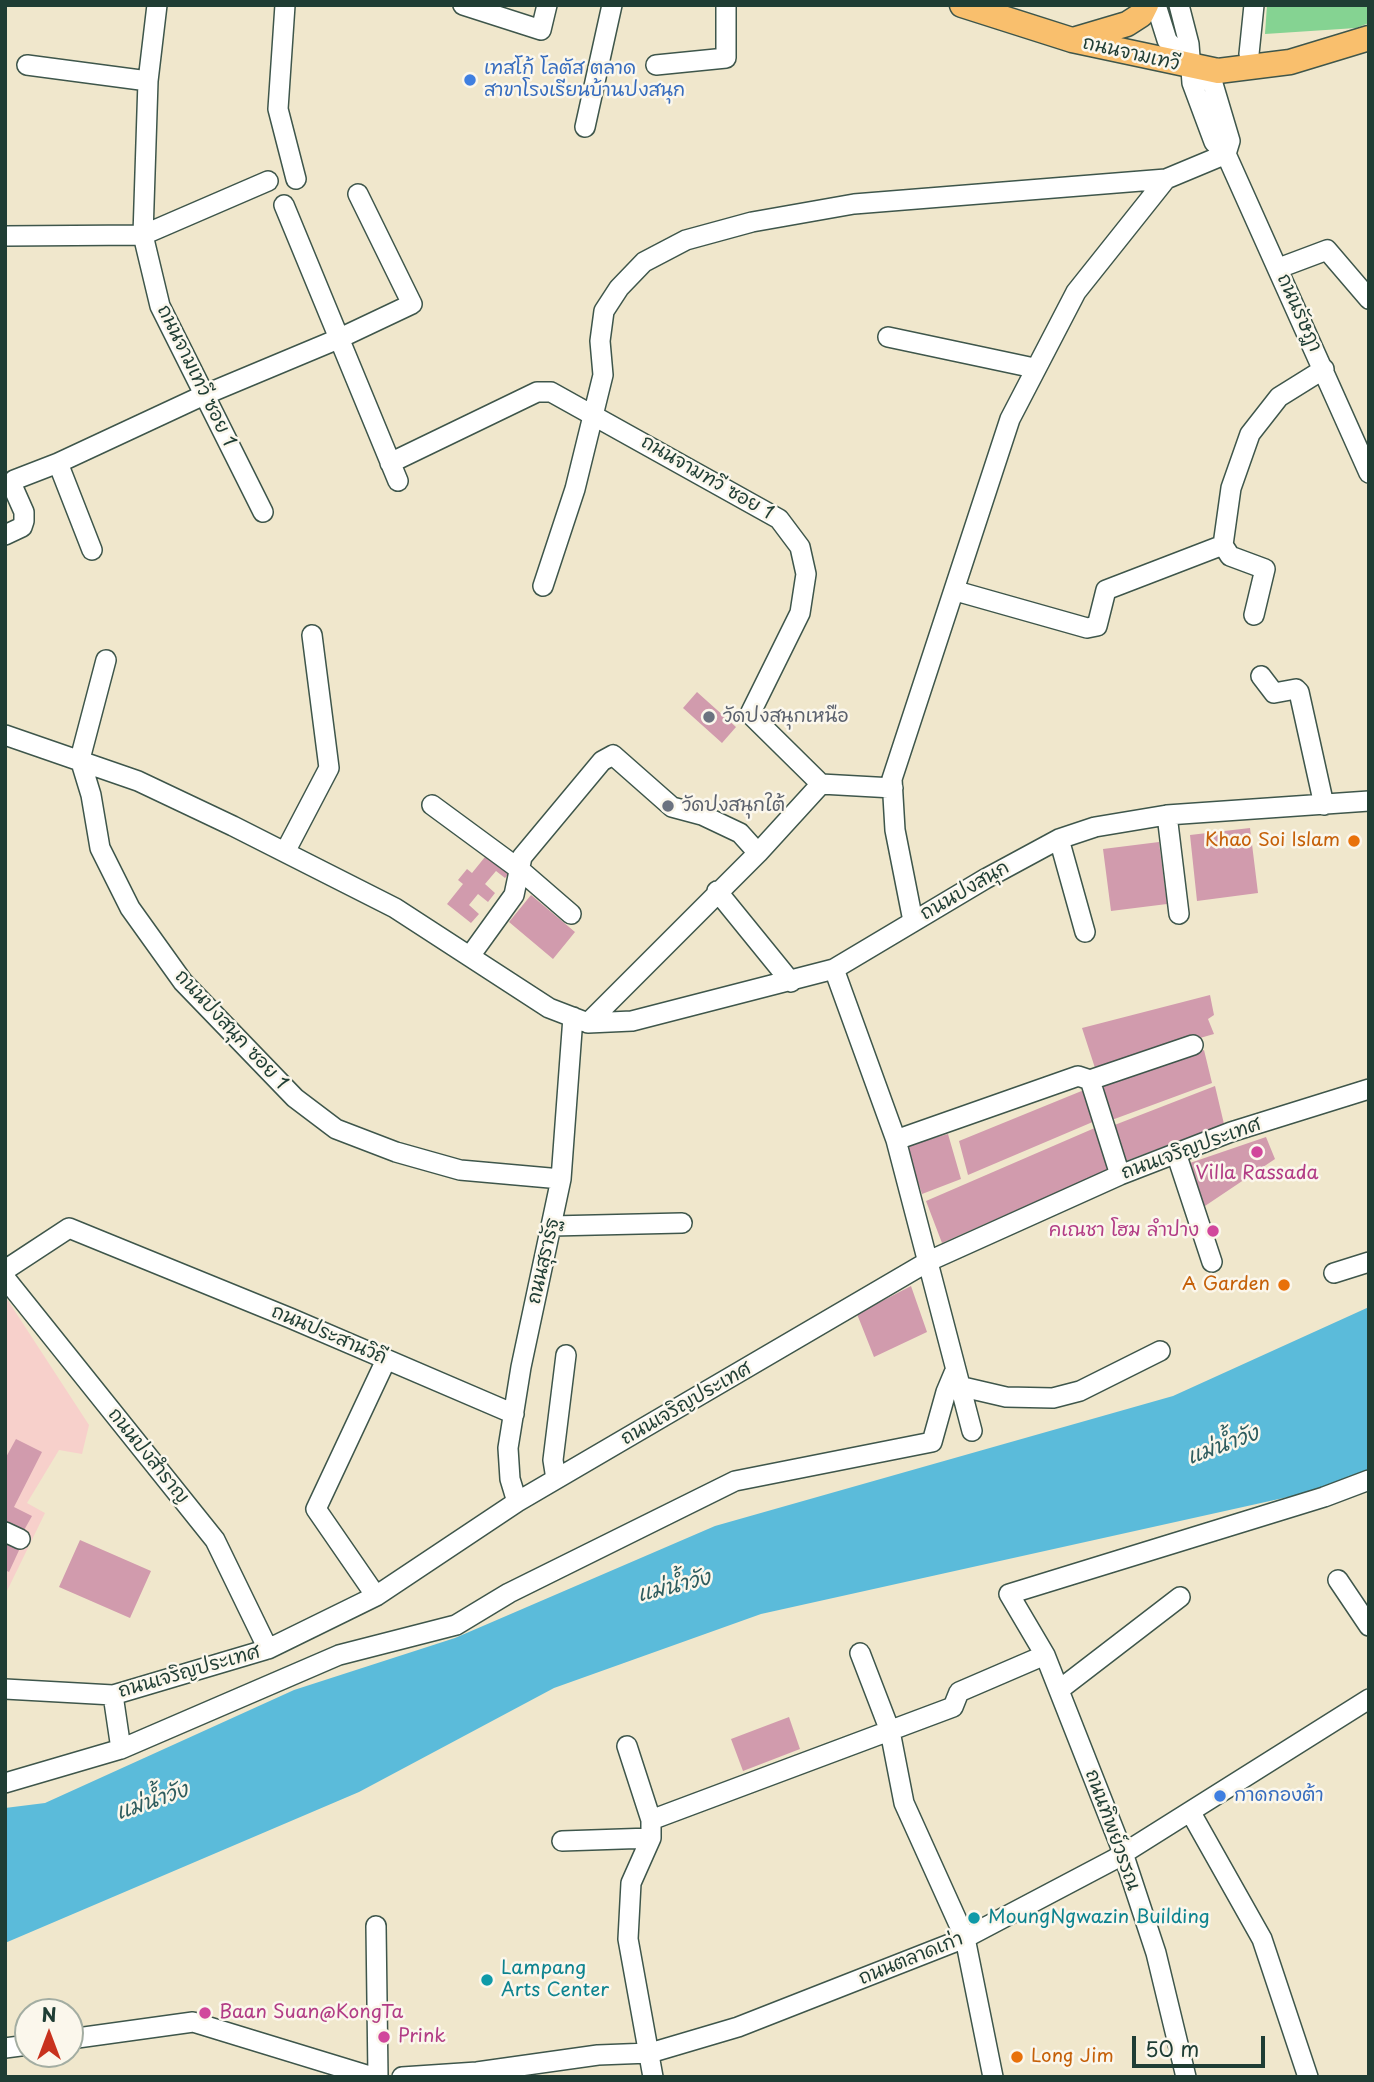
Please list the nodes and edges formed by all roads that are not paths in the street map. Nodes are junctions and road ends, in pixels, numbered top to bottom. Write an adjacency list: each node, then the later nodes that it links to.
1 (157, 5): 20 (street, ถนนจามเทวี ซอย 1)
2 (285, 5): 23 (street)
3 (463, 5): 12 (street)
4 (547, 5): 12 (street)
5 (612, 5): 21 (street)
6 (726, 5): 18 (street)
7 (962, 5): 14 (main road, ถนนจามเทวี)
8 (1146, 5): 14 (main road, ถนนจามเทวี)
9 (1156, 5): 19 (street)
10 (1179, 5): 19 (street)
11 (1254, 5): 15 (street)
12 (484, 8)
13 (1369, 38): 16 (main road, ถนนจามเทวี)
14 (1072, 40): 19 (main road, ถนนจามเทวี)
15 (1249, 54): 16 (main road); 19 (main road)
16 (1320, 54): 19 (main road, ถนนจามเทวี)
17 (27, 65): 20 (street)
18 (656, 65)
19 (1189, 67): 22 (street, ถนนรัษฎา)
20 (148, 81): 28 (street, ถนนจามเทวี ซอย 1)
21 (585, 127)
22 (1226, 154): 24 (street); 30 (street, ถนนรัษฎา)
23 (296, 179)
24 (1166, 179): 34 (street); 37 (street)
25 (268, 181): 28 (street)
26 (358, 194): 33 (street)
27 (284, 205): 33 (street)
28 (143, 235): 29 (street); 36 (street, ถนนจามเทวี ซอย 1)
29 (5, 236)
30 (1279, 268): 31 (street); 35 (street, ถนนรัษฎา)
31 (1369, 299)
32 (888, 337): 34 (street)
33 (338, 339): 36 (street); 37 (street, ถนนจามทวี ซอย 1)
34 (1034, 368): 45 (street)
35 (1324, 369): 39 (street, ถนนรัษฎา); 42 (street)
36 (204, 395): 38 (street); 40 (street, ถนนจามเทวี ซอย 1)
37 (594, 414): 44 (street); 52 (street, ถนนจามทวี ซอย 1)
38 (58, 463): 41 (street); 43 (street)
39 (1369, 473)
40 (263, 512)
41 (5, 535)
42 (1223, 545): 45 (street); 46 (street)
43 (92, 550)
44 (543, 586)
45 (956, 591): 53 (street)
46 (1254, 615)
47 (312, 635): 59 (street)
48 (106, 660): 51 (street)
49 (1261, 676): 55 (street)
50 (5, 735): 51 (street)
51 (80, 759): 59 (street); 77 (street, ถนนปงสนุก ซอย 1)
52 (821, 784): 53 (street); 60 (street)
53 (893, 788): 65 (street)
54 (1369, 801): 55 (street, ถนนปงสนุก)
55 (1324, 805): 57 (street, ถนนปงสนุก)
56 (432, 806): 61 (street)
57 (1167, 815): 58 (street, ถนนปงสนุก); 64 (street)
58 (1059, 839): 65 (street, ถนนปงสนุก); 66 (street)
59 (285, 852): 67 (street)
60 (758, 853): 61 (street); 62 (street)
61 (519, 869): 63 (street); 67 (street)
62 (717, 891): 69 (street); 70 (street)
63 (571, 914)
64 (1179, 914)
65 (912, 921): 68 (street, ถนนปงสนุก)
66 (1084, 932)
67 (470, 956): 70 (street)
68 (834, 970): 69 (street, ถนนปงสนุก); 74 (street)
69 (792, 982): 70 (street, ถนนปงสนุก)
70 (581, 1020): 77 (street, ถนนสุรารัฐ)
71 (1193, 1045): 72 (street)
72 (1090, 1080): 74 (street); 76 (street)
73 (1369, 1089): 75 (street, ถนนเจริญประเทศ)
74 (896, 1140): 80 (street)
75 (1176, 1153): 76 (street, ถนนเจริญประเทศ); 81 (street)
76 (1120, 1174): 80 (street, ถนนเจริญประเทศ)
77 (561, 1179): 79 (street, ถนนสุรารัฐ)
78 (682, 1223): 79 (street)
79 (552, 1226): 90 (street, ถนนสุรารัฐ)
80 (929, 1261): 89 (street); 92 (street, ถนนเจริญประเทศ)
81 (1212, 1262)
82 (1369, 1262): 84 (street)
83 (5, 1270): 88 (street, ถนนประสานวิถี)
84 (1334, 1273)
85 (5, 1278): 99 (street, ถนนปงสำราญ)
86 (1160, 1350): 89 (street)
87 (566, 1355): 92 (street)
88 (386, 1360): 90 (street, ถนนประสานวิถี); 96 (street)
89 (959, 1380): 91 (street); 108 (street)
90 (513, 1415): 94 (street, ถนนสุรารัฐ)
91 (972, 1431)
92 (556, 1479): 94 (street, ถนนเจริญประเทศ)
93 (1369, 1480): 101 (street, ถนนทิพย์วรรณ)
94 (517, 1502): 96 (street, ถนนเจริญประเทศ)
95 (1338, 1580): 98 (street)
96 (376, 1596): 99 (street, ถนนเจริญประเทศ)
97 (1180, 1597): 103 (street)
98 (1369, 1626)
99 (268, 1648): 104 (street, ถนนเจริญประเทศ)
100 (860, 1653): 106 (street)
101 (1045, 1655): 103 (street, ถนนทิพย์วรรณ); 106 (street)
102 (5, 1689): 104 (street, ถนนเจริญประเทศ)
103 (1059, 1690): 113 (street, ถนนทิพย์วรรณ)
104 (113, 1695): 108 (street)
105 (1369, 1699): 110 (street, ถนนตลาดเก่า)
106 (890, 1731): 111 (street); 115 (street)
107 (627, 1746): 111 (street)
108 (121, 1749): 109 (street)
109 (5, 1783)
110 (1191, 1812): 113 (street, ถนนตลาดเก่า); 123 (street)
111 (650, 1829): 112 (street); 117 (street)
112 (562, 1841)
113 (1123, 1853): 115 (street, ถนนตลาดเก่า); 122 (street, ถนนทิพย์วรรณ)
114 (376, 1926): 118 (street)
115 (965, 1938): 117 (street, ถนนตลาดเก่า); 121 (street)
116 (84, 2037): 118 (street)
117 (650, 2053): 119 (street, ถนนตลาดเก่า); 120 (street)
118 (376, 2077)
119 (402, 2077)
120 (653, 2077)
121 (993, 2077)
122 (1186, 2077)
123 (1308, 2077)

